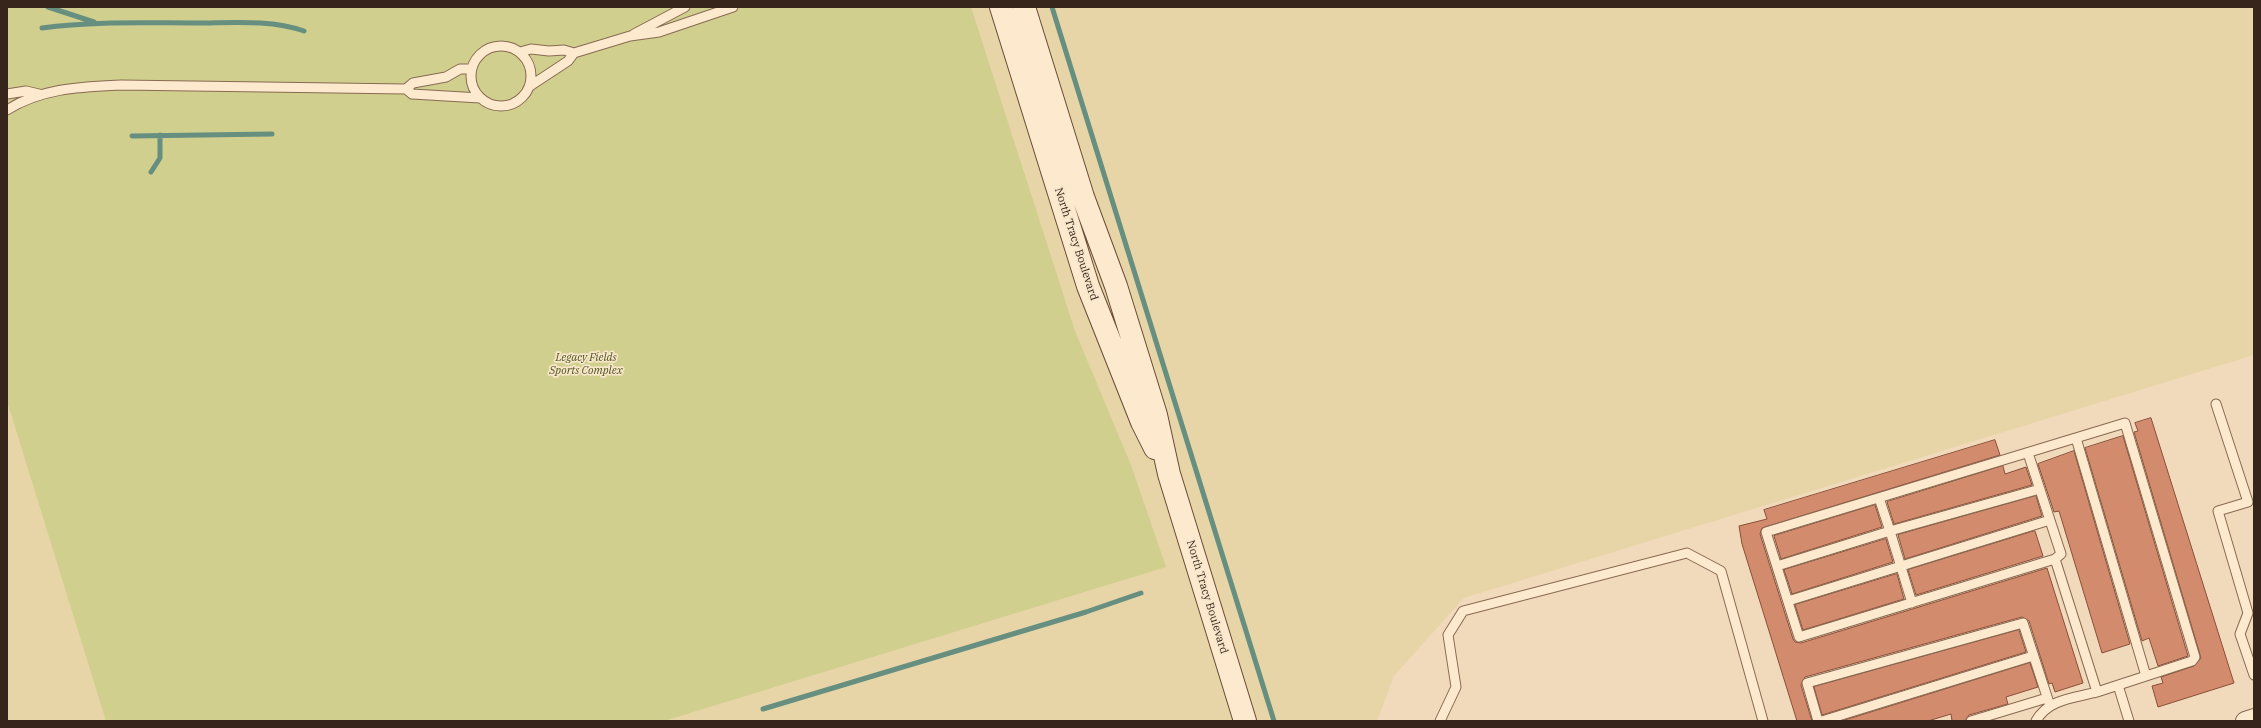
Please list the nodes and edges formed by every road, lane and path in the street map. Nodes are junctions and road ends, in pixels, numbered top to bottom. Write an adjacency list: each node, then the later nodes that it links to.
1 (685, 7): 5 (lane)
2 (733, 7): 5 (lane)
3 (1001, 7): 18 (main road, North Tracy Boulevard)
4 (1024, 7): 18 (main road, North Tracy Boulevard)
5 (630, 36): 7 (lane)
6 (520, 52): 7 (lane); 8 (lane); 9 (lane)
7 (574, 53): 9 (lane)
8 (472, 69): 10 (lane); 13 (lane)
9 (530, 86): 13 (lane)
10 (406, 89): 12 (lane); 13 (lane)
11 (7, 94): 12 (lane)
12 (39, 94): 14 (lane)
13 (480, 98)
14 (7, 110)
15 (2216, 404): 29 (lane)
16 (2076, 438): 17 (lane); 30 (lane); 30 (lane)
17 (2028, 452): 19 (lane); 20 (lane)
18 (1169, 474): 35 (main road, North Tracy Boulevard)
19 (2040, 489): 21 (lane); 22 (lane)
20 (1879, 498): 22 (lane); 24 (lane)
21 (2050, 520): 23 (lane); 25 (lane)
22 (1890, 532): 24 (lane); 25 (lane)
23 (2055, 559): 27 (lane); 32 (lane)
24 (1777, 566): 26 (lane)
25 (1900, 567): 26 (lane); 27 (lane)
26 (1788, 601): 27 (lane)
27 (1912, 603)
28 (2033, 656): 33 (lane); 38 (lane); 39 (lane)
29 (2254, 675)
30 (2146, 676): 31 (lane)
31 (2118, 685): 32 (lane); 42 (lane)
32 (2097, 692): 33 (lane)
33 (2048, 702): 40 (lane); 41 (lane)
34 (2254, 718): 43 (street)
35 (1245, 721)
36 (1440, 721): 37 (lane)
37 (1763, 721)
38 (1818, 721)
39 (1822, 721)
40 (1971, 721)
41 (2036, 721)
42 (2129, 721)
43 (2245, 721)

